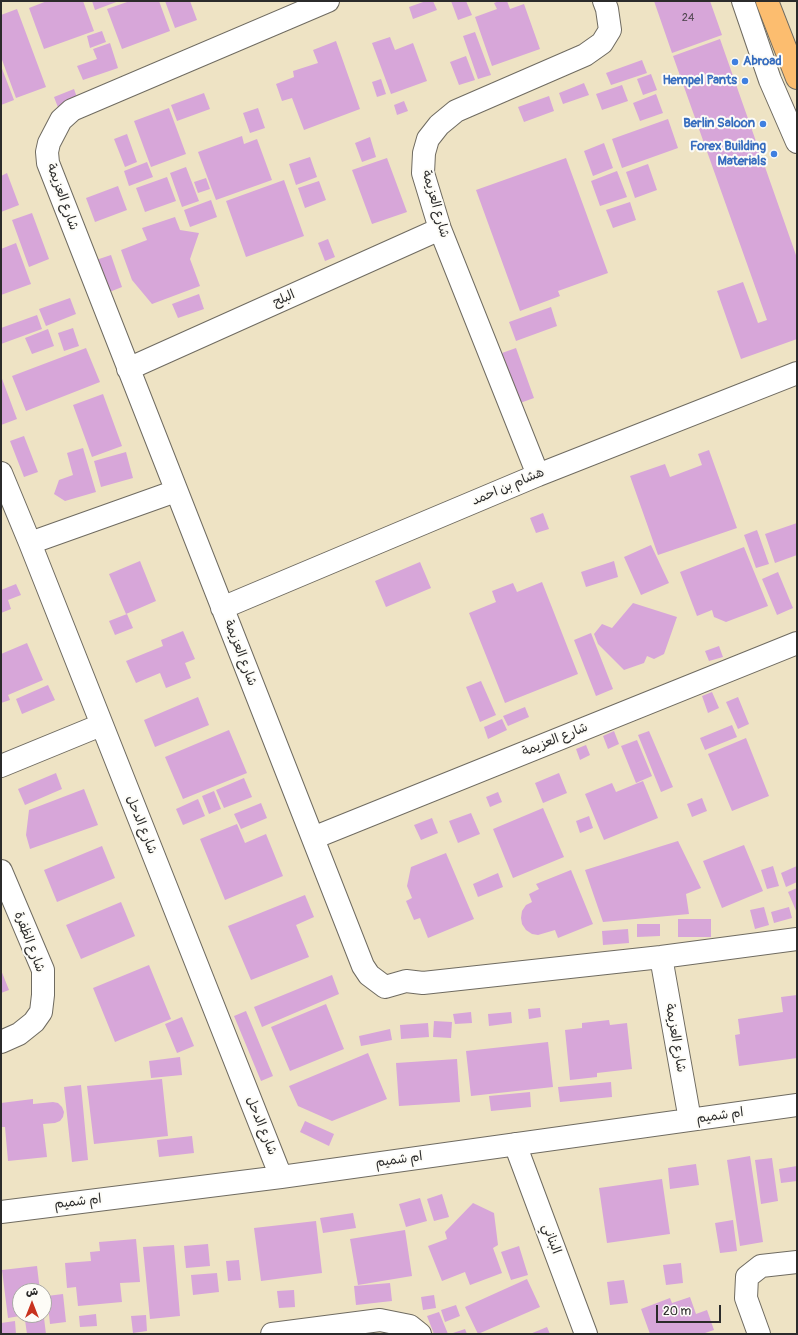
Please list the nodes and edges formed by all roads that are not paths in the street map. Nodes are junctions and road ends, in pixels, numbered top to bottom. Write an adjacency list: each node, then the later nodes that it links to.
1 (328, 1): 5 (street, شارع العزيمة)
2 (604, 1): 8 (street, شارع العزيمة)
3 (743, 1): 7 (street)
4 (767, 1): 6 (main road)
5 (292, 8): 9 (street, شارع العزيمة)
6 (797, 78)
7 (797, 142)
8 (440, 229): 9 (street, البلح); 12 (street, شارع العزيمة)
9 (128, 369): 13 (street, شارع العزيمة)
10 (797, 373): 12 (street, هشام بن احمد)
11 (1, 473): 14 (street, شارع الدحل)
12 (538, 475): 15 (street, هشام بن احمد)
13 (176, 491): 14 (street); 15 (street, شارع العزيمة)
14 (30, 543): 17 (street, شارع الدحل)
15 (222, 608): 19 (street, شارع العزيمة)
16 (797, 643): 19 (street, شارع العزيمة)
17 (102, 725): 18 (street); 27 (street, شارع الدحل)
18 (1, 766)
19 (313, 838): 22 (street, شارع العزيمة)
20 (1, 871): 23 (street, شارع الظفرة)
21 (797, 939): 22 (street, شارع العزيمة)
22 (661, 956): 25 (street, شارع العزيمة)
23 (1, 1042)
24 (797, 1105): 25 (street, ام شميم)
25 (690, 1120): 26 (street, ام شميم)
26 (515, 1144): 27 (street, ام شميم); 32 (street, البناني)
27 (282, 1177): 28 (street, ام شميم)
28 (1, 1212)
29 (797, 1262): 33 (street)
30 (272, 1334): 31 (street)
31 (420, 1334)
32 (586, 1334)
33 (759, 1334)

